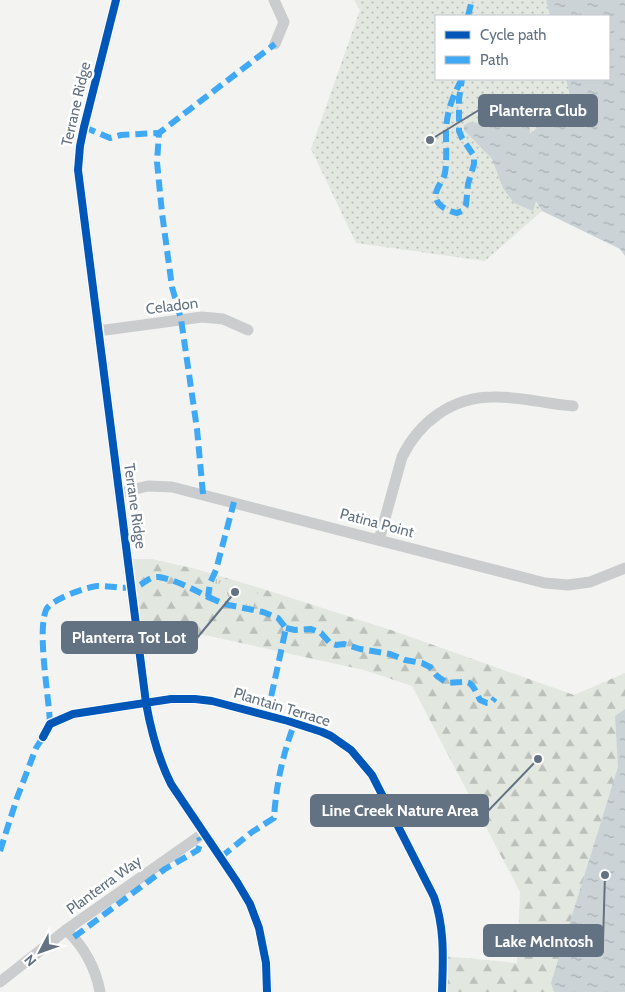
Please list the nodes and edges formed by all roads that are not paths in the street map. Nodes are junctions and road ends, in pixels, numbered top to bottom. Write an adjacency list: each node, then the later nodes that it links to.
1 (116, 0): 5 (street, Terrane Ridge)
2 (274, 0): 3 (street)
3 (275, 44)
4 (248, 330): 5 (street, Celadon)
5 (98, 332): 7 (street, Terrane Ridge)
6 (573, 406): 8 (street)
7 (120, 493): 8 (street, Patina Point); 10 (street, Terrane Ridge)
8 (379, 540): 9 (street, Patina Point)
9 (625, 568)
10 (146, 703): 11 (street, Plantain Terrace); 12 (street, Terrane Ridge); 17 (street, Plantain Terrace)
11 (43, 737)
12 (204, 833): 13 (street, Planterra Way); 16 (street, Terrane Ridge)
13 (66, 930): 14 (street, Planterra Way); 15 (street)
14 (0, 982)
15 (100, 992)
16 (267, 992)
17 (442, 992)

